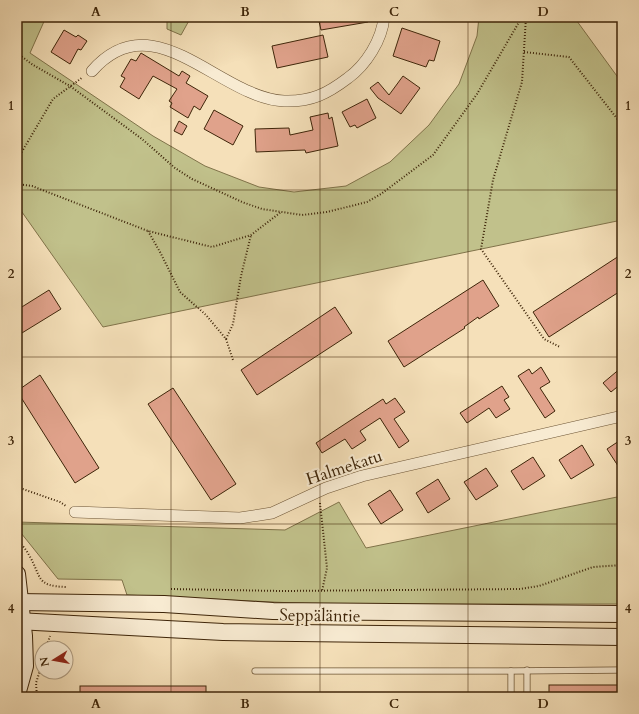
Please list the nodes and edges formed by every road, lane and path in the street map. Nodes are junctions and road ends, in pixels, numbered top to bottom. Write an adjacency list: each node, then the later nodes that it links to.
1 (384, 17): 6 (street)
2 (522, 17): 11 (path)
3 (526, 17): 4 (path)
4 (524, 52): 8 (path); 15 (path)
5 (17, 53): 7 (path)
6 (92, 71): 7 (path)
7 (70, 86): 9 (path); 11 (path)
8 (622, 125)
9 (17, 160)
10 (17, 184): 12 (path)
11 (281, 212): 13 (path)
12 (148, 231): 13 (path); 14 (path)
13 (251, 235): 14 (path)
14 (226, 339): 16 (path)
15 (560, 347)
16 (233, 360)
17 (622, 416): 19 (street, Halmekatu)
18 (17, 487): 20 (path)
19 (319, 492): 20 (street, Halmekatu); 26 (path)
20 (75, 512)
21 (17, 540): 24 (path)
22 (622, 565): 26 (path)
23 (17, 574): 27 (main road)
24 (71, 587)
25 (170, 589): 26 (path)
26 (322, 591)
27 (19, 602): 28 (main road, Seppäläntie); 29 (main road)
28 (622, 614)
29 (20, 622): 30 (main road, Seppäläntie); 36 (main road)
30 (622, 637)
31 (511, 670): 32 (lane); 34 (lane); 38 (lane)
32 (527, 670): 33 (lane); 39 (lane)
33 (622, 670)
34 (255, 671)
35 (37, 680): 37 (path)
36 (18, 692)
37 (37, 697)
38 (511, 697)
39 (527, 697)

